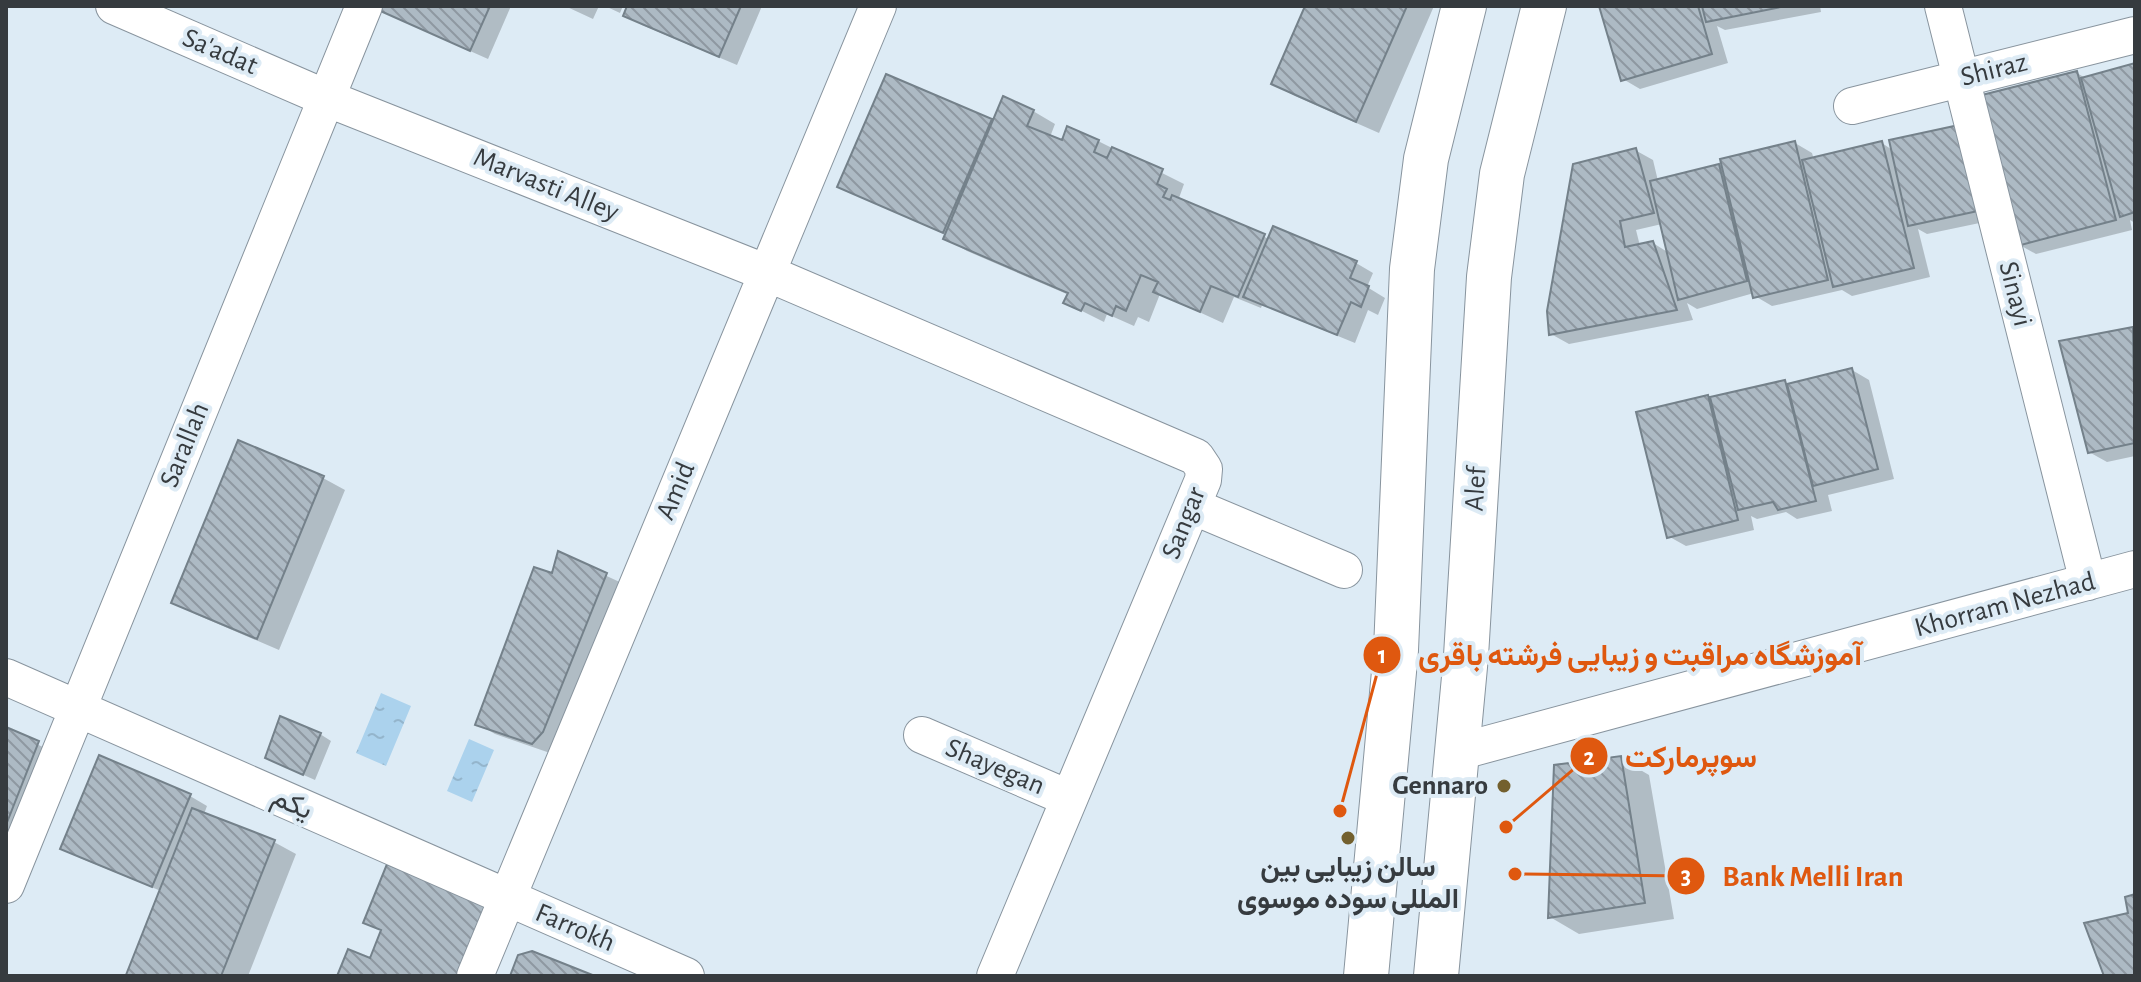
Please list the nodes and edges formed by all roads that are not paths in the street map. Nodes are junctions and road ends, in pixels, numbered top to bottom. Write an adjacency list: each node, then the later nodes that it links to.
1 (114, 6): 9 (street, Sa'adat)
2 (364, 6): 9 (street, Sarallah)
3 (878, 6): 11 (street, Amid)
4 (1464, 6): 26 (main road)
5 (1544, 6): 19 (main road, Alef)
6 (1943, 6): 8 (street, Sinayi)
7 (2135, 35): 8 (street, Shiraz)
8 (1961, 79): 10 (street, Shiraz); 15 (street, Sinayi)
9 (326, 98): 11 (street, Marvasti Alley); 17 (street, Sarallah)
10 (1852, 106)
11 (767, 273): 12 (street, Sangar); 22 (street, Amid)
12 (1192, 506): 14 (street); 20 (street, Sangar)
13 (2135, 569): 15 (street, Khorram Nezhad)
14 (1344, 570)
15 (2088, 582): 19 (street, Khorram Nezhad)
16 (6, 677): 17 (street, یکم)
17 (77, 709): 21 (street, Sarallah); 22 (street, یکم)
18 (922, 735): 20 (street, Shayegan)
19 (1458, 752): 27 (main road, Alef)
20 (1068, 798): 25 (street, Sangar)
21 (6, 885)
22 (507, 898): 23 (street, Amid); 24 (street, Farrokh)
23 (475, 976)
24 (686, 976)
25 (995, 976)
26 (1366, 976)
27 (1436, 976)

